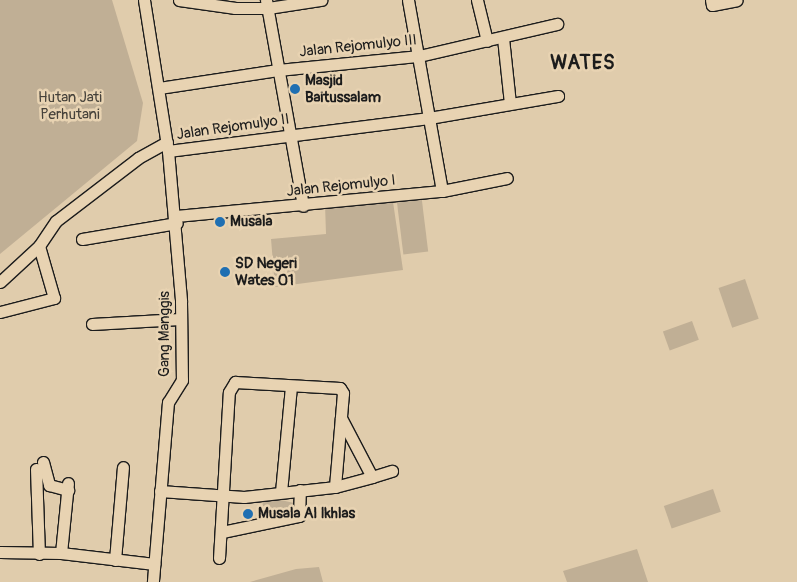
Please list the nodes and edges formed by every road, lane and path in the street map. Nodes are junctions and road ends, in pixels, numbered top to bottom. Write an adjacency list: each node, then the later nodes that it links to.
1 (144, 0): 14 (street, Gang Manggis)
2 (179, 0): 8 (street)
3 (321, 0): 8 (street)
4 (408, 0): 12 (street)
5 (477, 0): 11 (street)
6 (711, 0): 7 (street)
7 (737, 0)
8 (267, 4): 13 (street)
9 (557, 24): 10 (street, Jalan Rejomulyo III)
10 (503, 38): 11 (street, Jalan Rejomulyo III); 16 (street)
11 (487, 41): 12 (street, Jalan Rejomulyo III)
12 (419, 56): 13 (street, Jalan Rejomulyo III); 17 (street)
13 (278, 70): 14 (street, Jalan Rejomulyo III); 18 (street)
14 (159, 88): 19 (street, Gang Manggis)
15 (558, 96): 16 (street, Jalan Rejomulyo II)
16 (510, 104): 17 (street, Jalan Rejomulyo II)
17 (429, 118): 18 (street, Jalan Rejomulyo II); 21 (street)
18 (291, 133): 19 (street, Jalan Rejomulyo II); 22 (street)
19 (168, 147): 23 (street, Gang Manggis); 25 (street)
20 (508, 178): 21 (street, Jalan Rejomulyo I)
21 (442, 190): 22 (street, Jalan Rejomulyo I)
22 (303, 206): 23 (street, Jalan Rejomulyo I)
23 (177, 220): 24 (street, Jalan Rejomulyo I); 28 (street, Gang Manggis)
24 (82, 239)
25 (39, 246): 26 (street); 27 (street)
26 (0, 282)
27 (0, 312)
28 (180, 319): 29 (street); 37 (street, Gang Manggis)
29 (92, 324)
30 (291, 386): 31 (street); 38 (street); 39 (street)
31 (341, 418): 34 (street); 35 (street)
32 (124, 467): 45 (street)
33 (392, 471): 34 (street)
34 (372, 477): 35 (street)
35 (335, 486): 36 (street)
36 (300, 490): 38 (street); 40 (street)
37 (160, 491): 39 (street); 46 (street, Gang Manggis)
38 (281, 492): 39 (street)
39 (223, 497): 40 (street)
40 (222, 532): 44 (street)
41 (0, 552): 43 (street)
42 (61, 553): 43 (street); 43 (street); 45 (street)
43 (39, 554)
44 (219, 558)
45 (115, 560): 46 (street)
46 (154, 564): 47 (street, Gang Manggis)
47 (153, 582)

